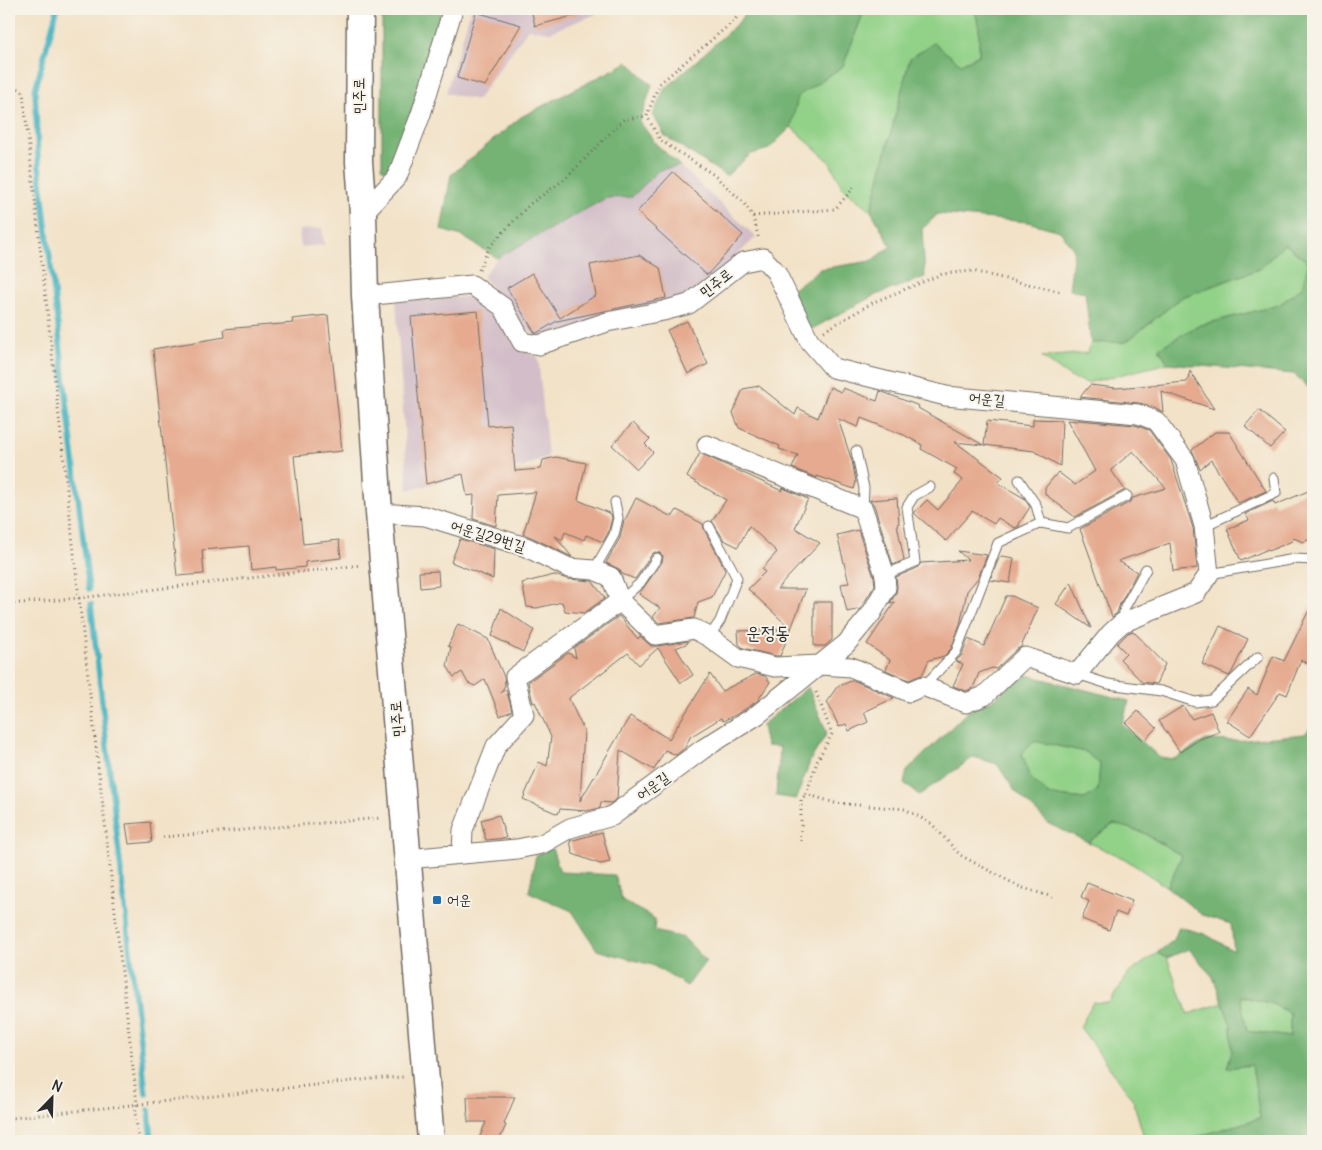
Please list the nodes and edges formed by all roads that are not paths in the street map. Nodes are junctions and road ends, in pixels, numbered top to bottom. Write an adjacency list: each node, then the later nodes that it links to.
1 (360, 9): 3 (main road, 민주로)
2 (453, 9): 3 (street)
3 (363, 213): 5 (main road, 민주로)
4 (764, 258): 5 (street, 민주로); 17 (street, 어운길)
5 (365, 296): 14 (main road, 민주로)
6 (707, 444): 13 (street)
7 (856, 451): 13 (lane)
8 (1274, 478): 17 (lane)
9 (1018, 480): 15 (lane)
10 (930, 487): 23 (lane)
11 (1128, 496): 15 (lane)
12 (616, 502): 21 (lane)
13 (863, 509): 23 (street)
14 (379, 513): 21 (street, 어운길29번길); 32 (main road, 민주로)
15 (1040, 523): 30 (lane)
16 (709, 526): 26 (lane)
17 (1204, 526): 22 (street, 어운길)
18 (657, 558): 24 (lane)
19 (1313, 560): 22 (lane)
20 (1146, 569): 25 (lane)
21 (594, 570): 24 (street, 어운길29번길)
22 (1209, 574): 25 (street)
23 (885, 575): 28 (street, 어운길)
24 (620, 601): 26 (street, 어운길29번길); 31 (street)
25 (1122, 623): 29 (street)
26 (709, 637): 28 (street, 어운길29번길)
27 (1258, 657): 29 (lane)
28 (820, 665): 30 (street); 31 (street, 어운길)
29 (1078, 674): 30 (street)
30 (923, 686)
31 (462, 854): 32 (street, 어운길)
32 (407, 859): 33 (main road, 민주로)
33 (432, 1141)

